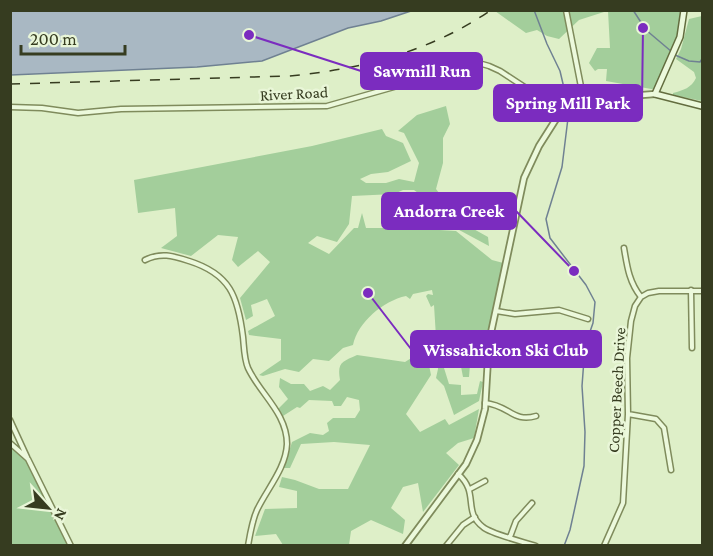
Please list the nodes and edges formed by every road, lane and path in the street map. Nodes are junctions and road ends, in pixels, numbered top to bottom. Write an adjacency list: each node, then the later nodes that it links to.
1 (566, 10): 4 (street)
2 (684, 10): 3 (main road)
3 (655, 94): 4 (street); 5 (main road)
4 (584, 102): 7 (street)
5 (702, 106)
6 (10, 107): 7 (street, River Road)
7 (561, 111): 13 (street)
8 (624, 248): 12 (street)
9 (146, 260): 30 (street)
10 (691, 290): 11 (street); 12 (street); 15 (street)
11 (702, 291)
12 (640, 297): 17 (street, Copper Beech Drive)
13 (496, 311): 14 (street); 16 (street)
14 (588, 319)
15 (692, 348)
16 (485, 403): 18 (street); 23 (street)
17 (628, 414): 22 (street); 34 (street, Copper Beech Drive)
18 (536, 416)
19 (10, 420): 21 (street)
20 (10, 444): 21 (street)
21 (28, 459): 29 (street)
22 (671, 470)
23 (458, 474): 25 (street); 31 (street)
24 (485, 481): 25 (street)
25 (470, 489): 27 (street)
26 (532, 503): 28 (street)
27 (475, 518): 28 (street); 32 (street)
28 (510, 537): 33 (street)
29 (70, 546)
30 (248, 546)
31 (405, 546)
32 (446, 546)
33 (536, 546)
34 (604, 546)

